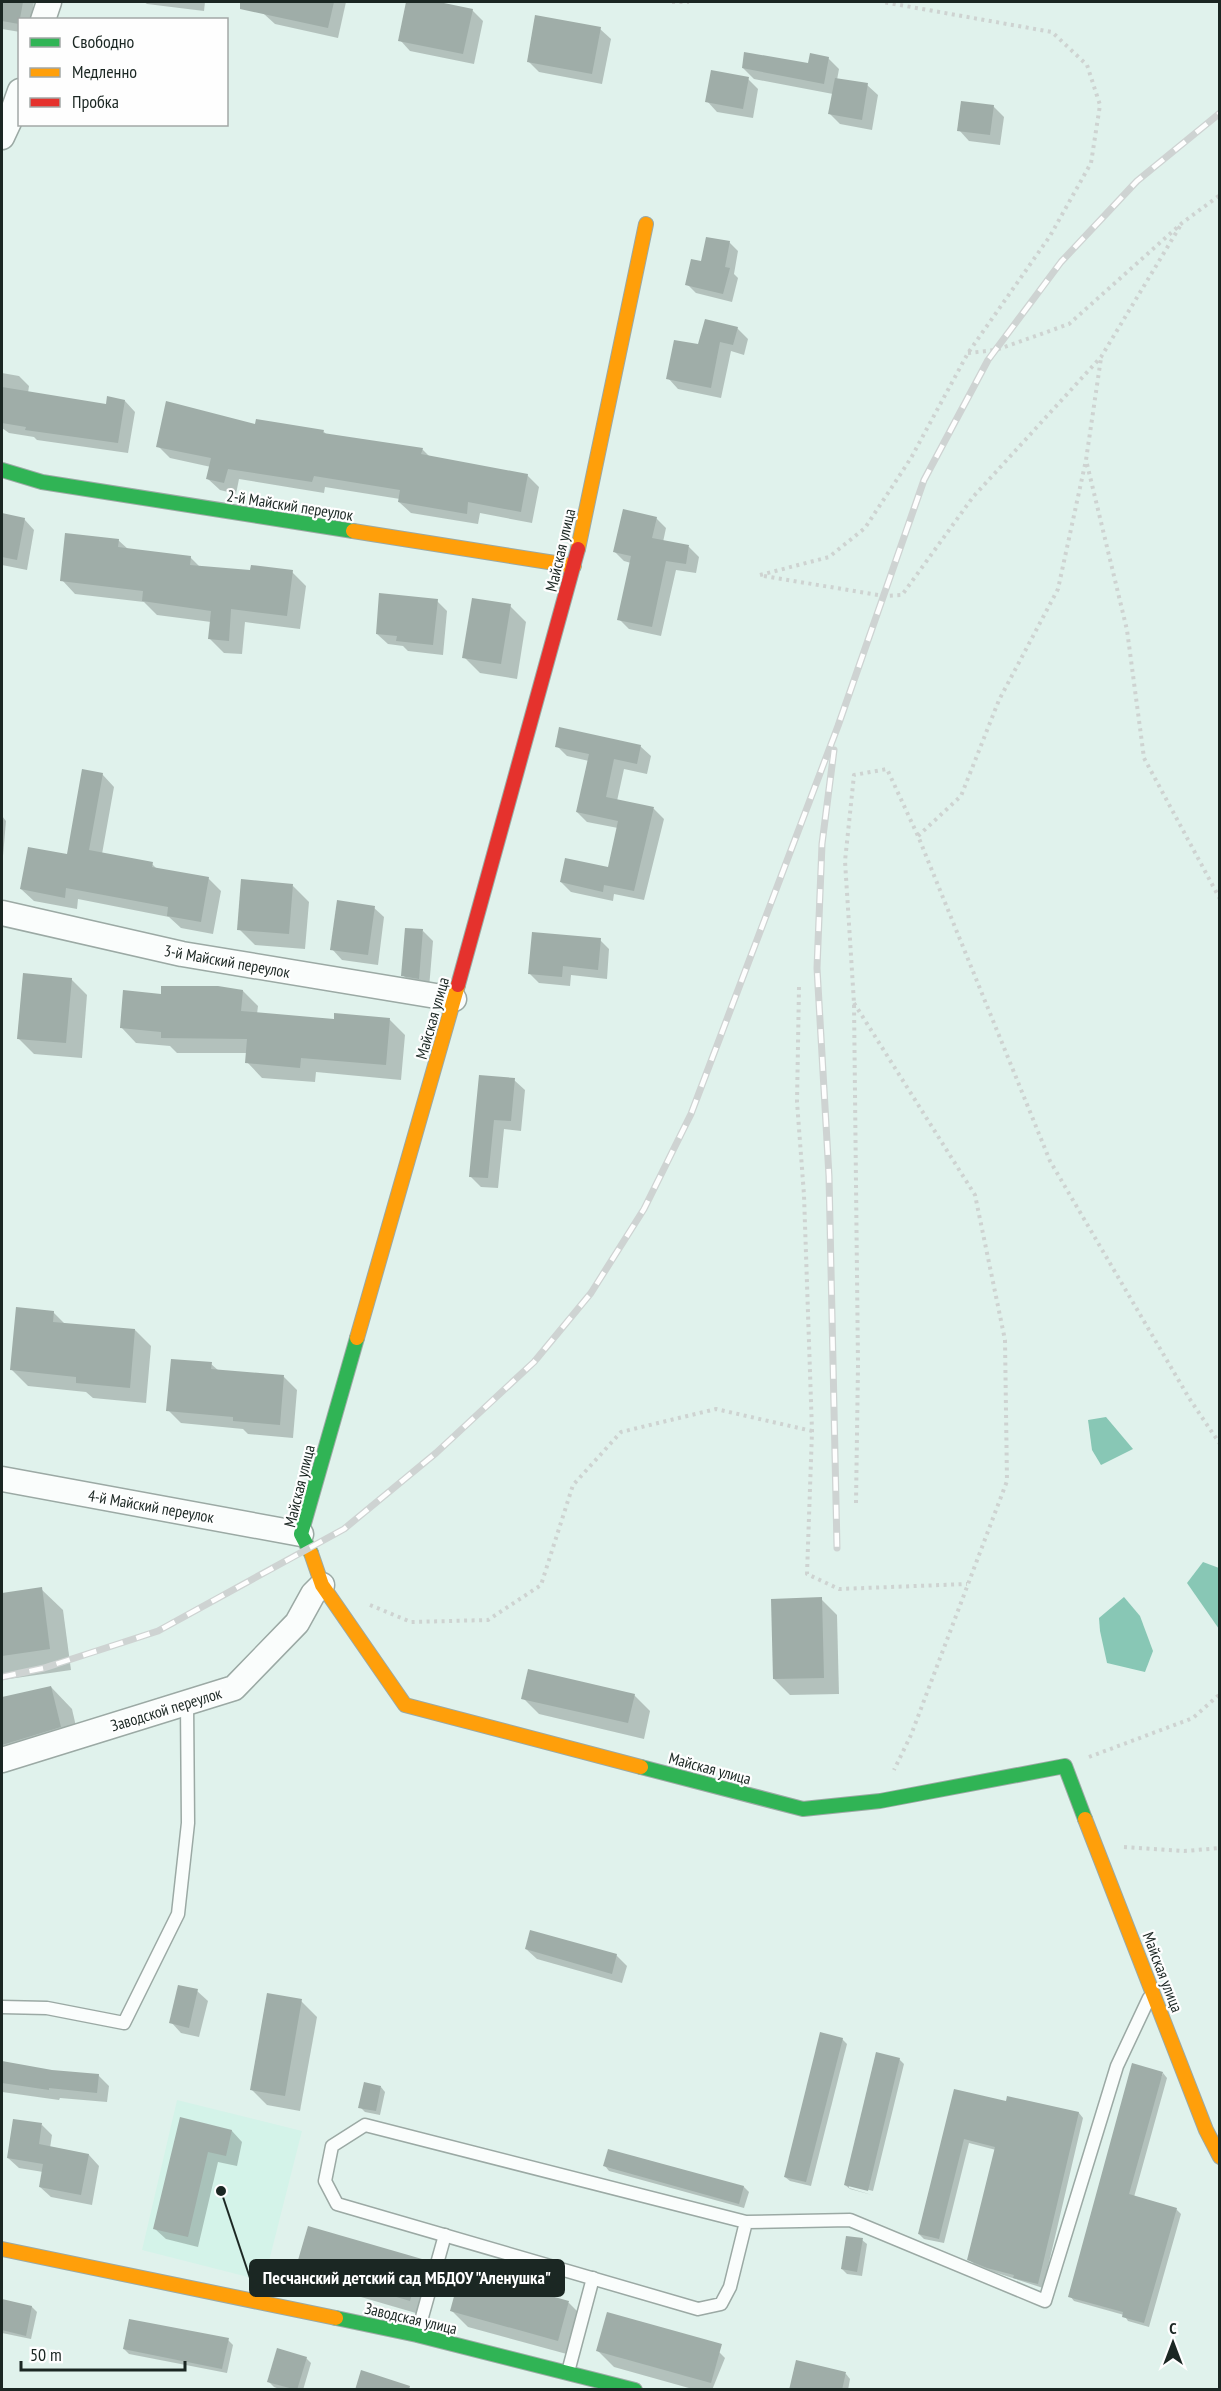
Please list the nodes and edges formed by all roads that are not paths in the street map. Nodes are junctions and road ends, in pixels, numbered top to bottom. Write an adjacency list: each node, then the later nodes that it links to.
1 (49, 2): 2 (street)
2 (44, 18)
3 (18, 97): 4 (street)
4 (2, 137)
5 (646, 224): 7 (street, Майская улица)
6 (2, 470): 7 (street, 2-й Майский переулок)
7 (574, 567): 9 (street, Майская улица)
8 (2, 913): 9 (street, 3-й Майский переулок)
9 (454, 999): 11 (street, Майская улица)
10 (2, 1479): 11 (street, 4-й Майский переулок)
11 (301, 1534): 12 (street, Майская улица)
12 (322, 1585): 13 (street, Заводской переулок); 15 (street, Майская улица)
13 (188, 1703): 14 (street, Заводской переулок); 16 (lane)
14 (2, 1760)
15 (1153, 1991): 17 (street, Майская улица); 18 (lane)
16 (2, 2007)
17 (1220, 2157)
18 (746, 2222): 19 (lane); 21 (lane)
19 (445, 2235): 21 (lane); 22 (lane)
20 (2, 2249): 22 (street, Заводская улица)
21 (593, 2278): 23 (lane)
22 (417, 2335): 23 (street, Заводская улица)
23 (568, 2372): 24 (street, Заводская улица)
24 (635, 2390)

